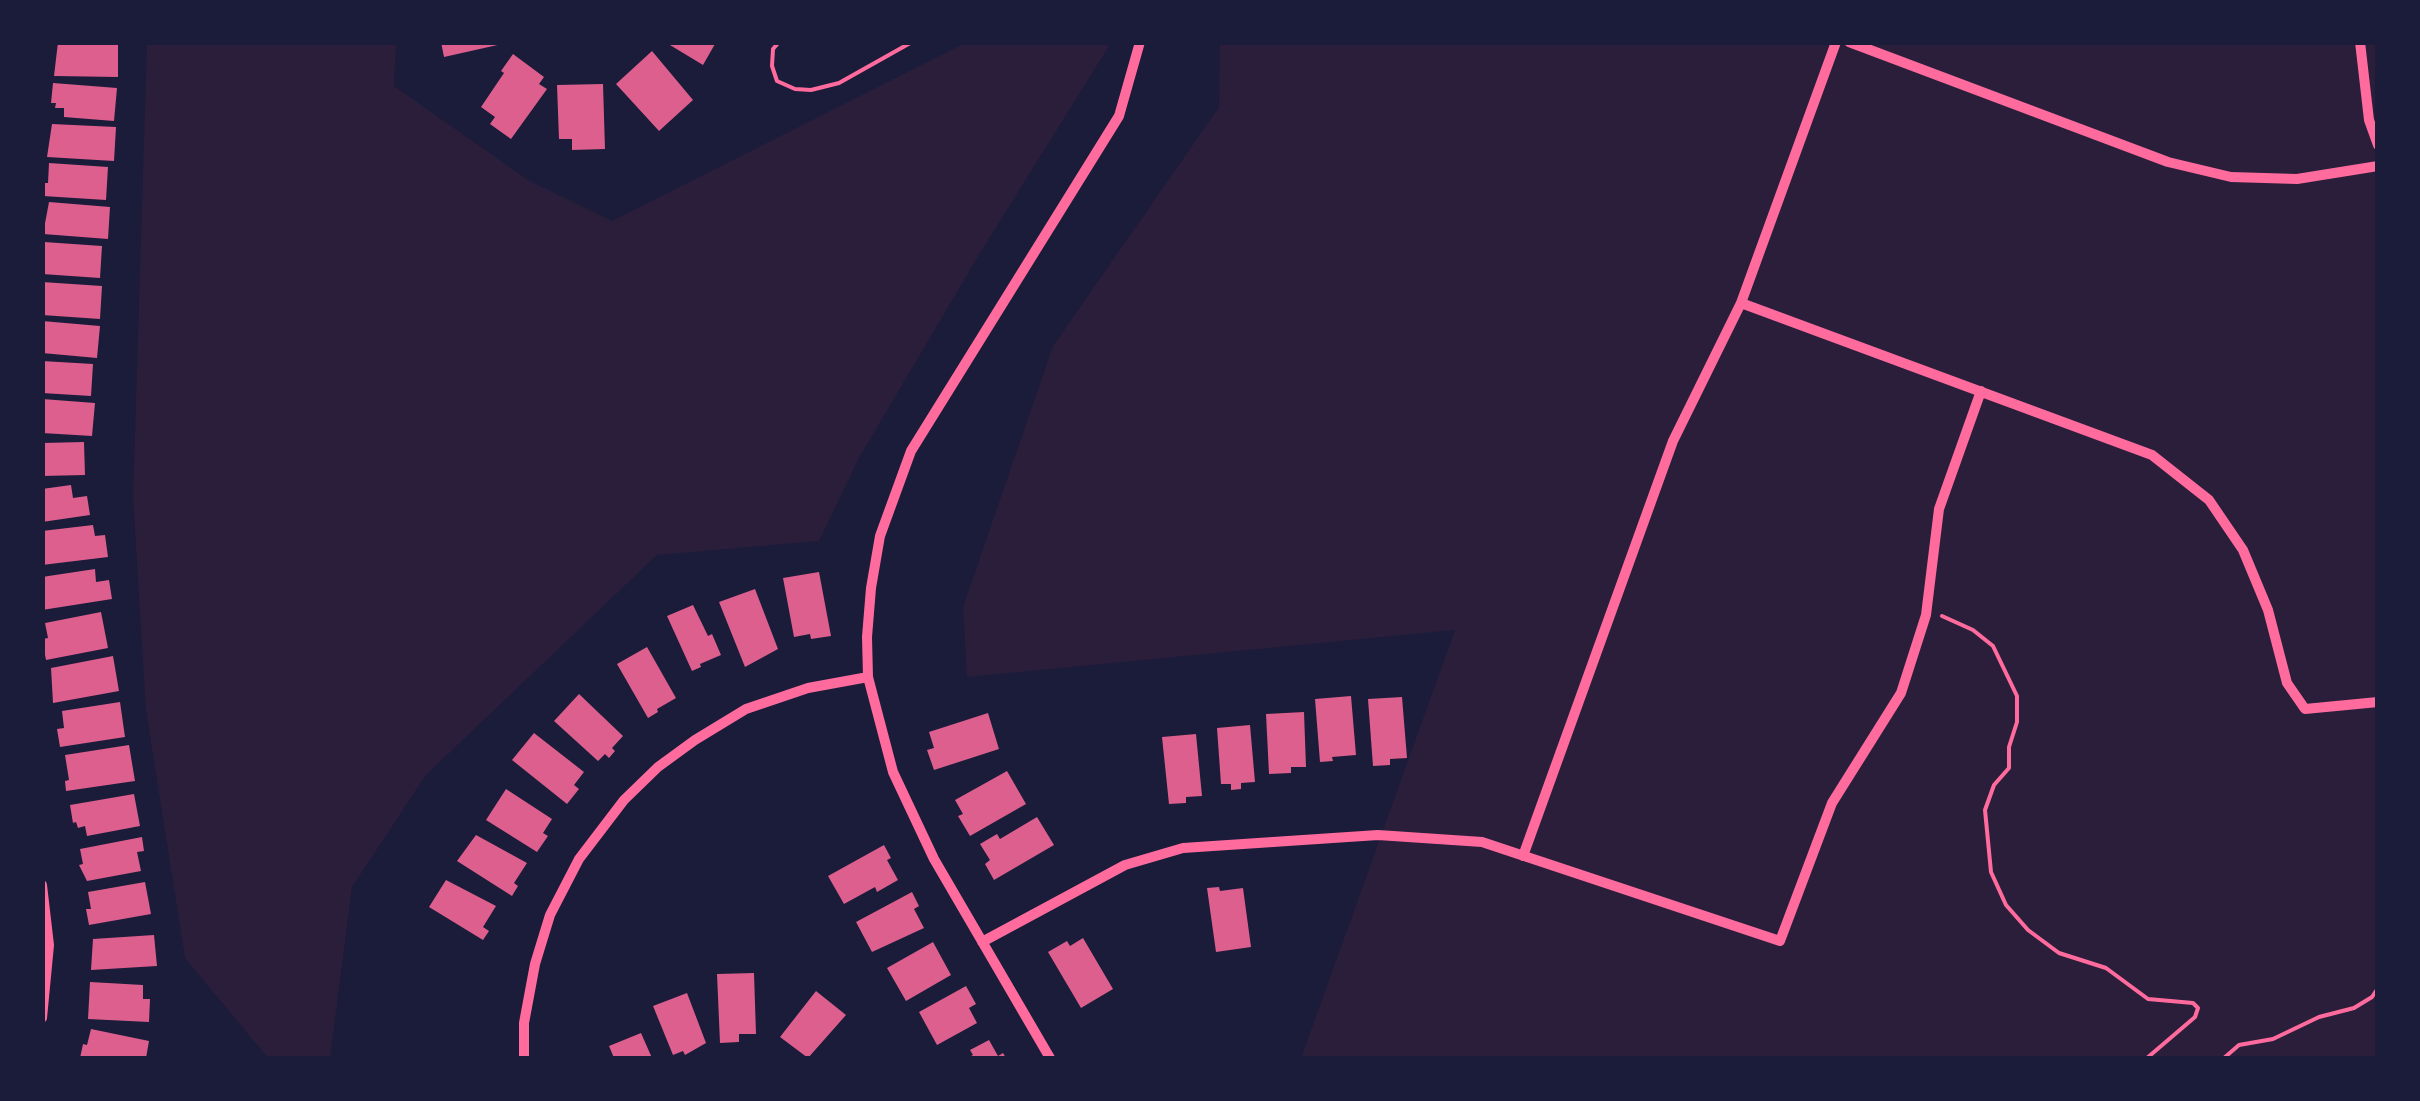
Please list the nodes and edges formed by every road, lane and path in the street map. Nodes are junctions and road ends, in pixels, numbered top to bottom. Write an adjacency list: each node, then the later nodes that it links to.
1 (779, 42): 2 (path)
2 (912, 42)
3 (1140, 42): 12 (street)
4 (1836, 42): 9 (street)
5 (1849, 42): 8 (street)
6 (2360, 42): 7 (street)
7 (2378, 145)
8 (2378, 166)
9 (1741, 302): 10 (street); 14 (street)
10 (1981, 391): 13 (street); 14 (street)
11 (1940, 616): 21 (path)
12 (868, 677): 16 (street); 19 (street)
13 (2378, 702)
14 (1524, 856): 16 (street)
15 (42, 885): 18 (street)
16 (982, 942): 20 (street)
17 (2378, 988): 22 (path)
18 (42, 1018)
19 (524, 1058)
20 (1050, 1058)
21 (2147, 1058)
22 (2224, 1058)

